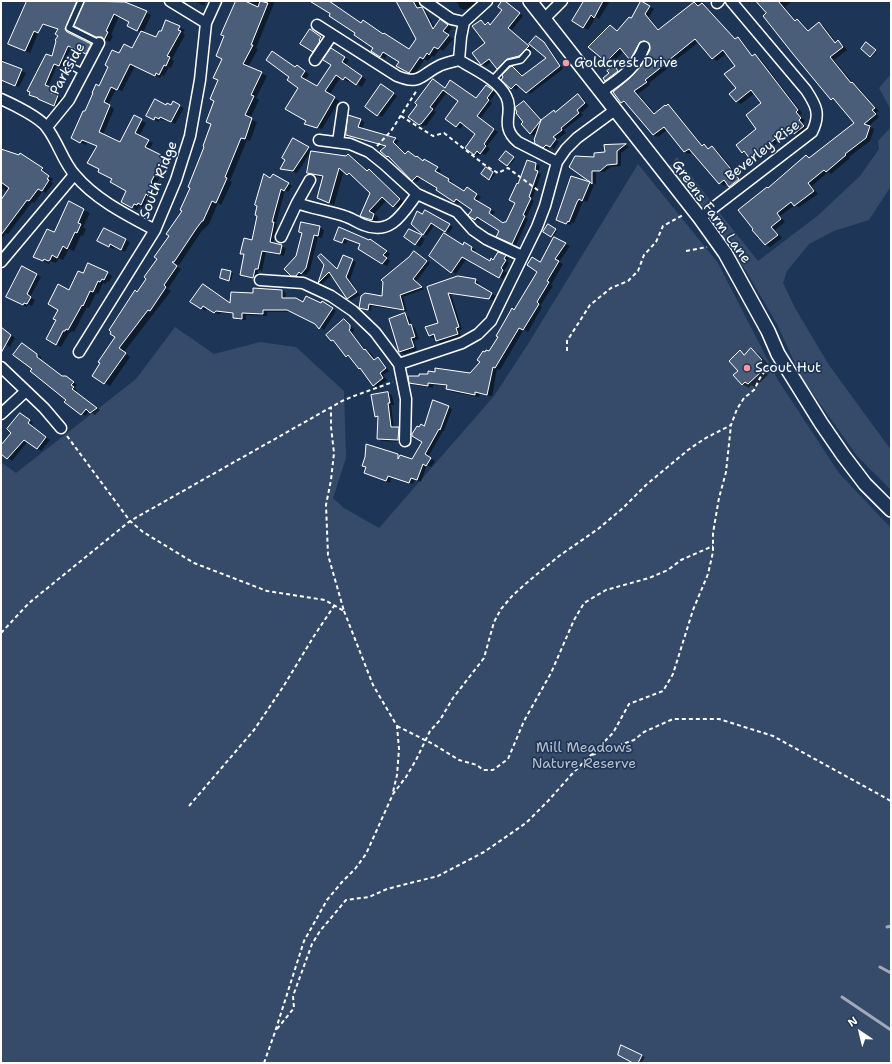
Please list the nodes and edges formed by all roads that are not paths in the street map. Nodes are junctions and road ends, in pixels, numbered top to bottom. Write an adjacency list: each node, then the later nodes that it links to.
1 (81, 1): 14 (lane)
2 (170, 1): 11 (street)
3 (216, 1): 11 (street, South Ridge)
4 (425, 1): 10 (street)
5 (487, 1): 10 (street)
6 (530, 1): 9 (street, Greens Farm Lane)
7 (562, 1): 9 (street)
8 (731, 1): 34 (street, Beverley Rise)
9 (544, 19): 22 (street, Greens Farm Lane)
10 (464, 22): 18 (street)
11 (206, 23): 35 (street, South Ridge)
12 (317, 24): 13 (street)
13 (332, 34): 17 (street); 18 (street)
14 (99, 43): 20 (street, Parkside)
15 (644, 47): 22 (street)
16 (527, 54): 21 (lane)
17 (315, 60)
18 (459, 60): 21 (street)
19 (67, 64): 20 (lane)
20 (84, 73): 26 (street, Parkside)
21 (492, 80): 29 (street)
22 (601, 92): 25 (street, Greens Farm Lane)
23 (1, 99): 26 (street)
24 (343, 108): 28 (street)
25 (615, 110): 29 (street); 34 (street, Greens Farm Lane)
26 (47, 127): 30 (street)
27 (319, 140): 28 (street)
28 (338, 142): 32 (street)
29 (557, 162): 37 (street)
30 (74, 175): 35 (street); 38 (street)
31 (310, 180): 33 (street)
32 (416, 194): 33 (street); 37 (street)
33 (297, 203): 36 (street)
34 (696, 213): 47 (street, Greens Farm Lane)
35 (155, 230): 40 (street, South Ridge)
36 (281, 237)
37 (522, 256): 41 (street)
38 (1, 262)
39 (260, 280): 41 (street)
40 (79, 352)
41 (400, 364): 46 (street)
42 (1, 367): 43 (street)
43 (26, 391): 44 (street); 45 (street)
44 (1, 414)
45 (62, 428)
46 (405, 441)
47 (891, 510)

